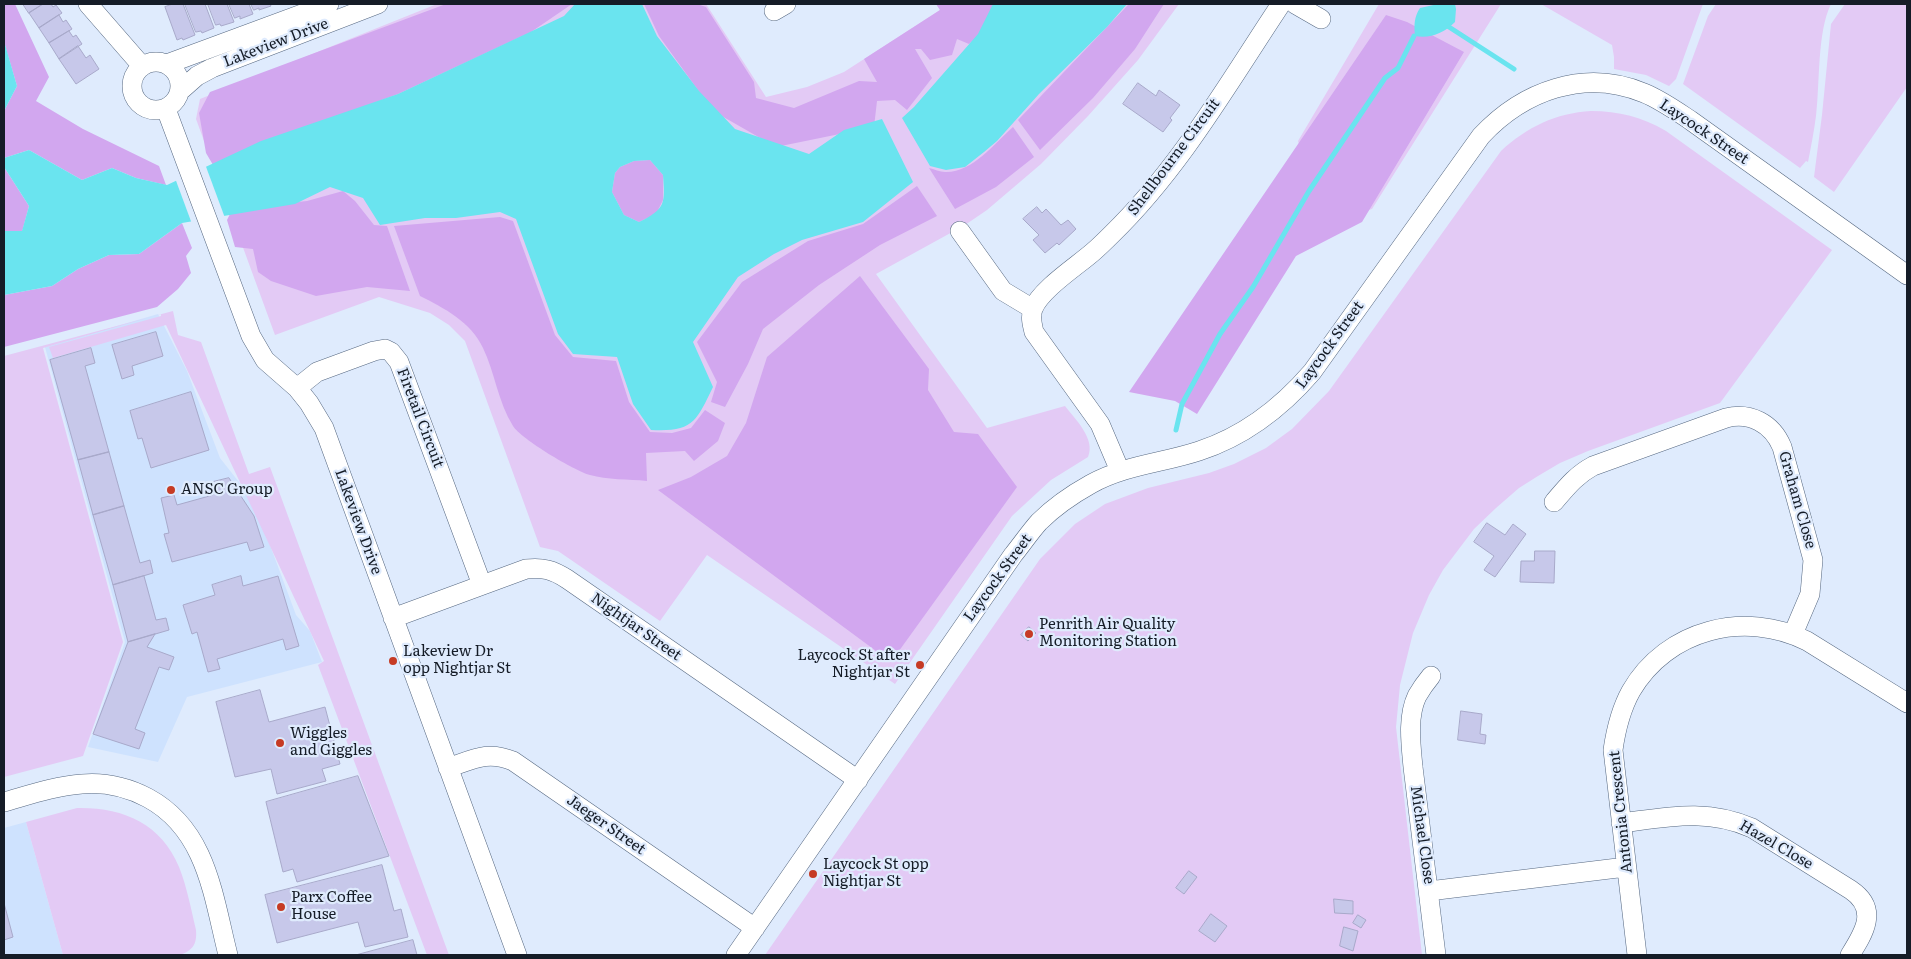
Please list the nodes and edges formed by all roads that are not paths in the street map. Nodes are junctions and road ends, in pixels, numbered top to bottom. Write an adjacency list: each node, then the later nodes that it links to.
1 (88, 4): 8 (street)
2 (329, 4): 7 (street, Lakeview Drive)
3 (378, 4): 9 (street, Lakeview Drive)
4 (1281, 4): 13 (street, Shellbourne Circuit)
5 (1295, 4): 6 (street)
6 (1321, 19)
7 (166, 64): 8 (street); 9 (street)
8 (142, 66): 10 (street)
9 (180, 91): 10 (street)
10 (166, 108): 14 (street, Lakeview Drive)
11 (960, 231): 13 (street)
12 (1907, 275): 15 (street, Laycock Street)
13 (1032, 310): 15 (street)
14 (296, 388): 17 (street, Firetail Circuit); 18 (street, Lakeview Drive)
15 (1120, 471): 23 (street, Laycock Street)
16 (1554, 502): 19 (street, Graham Close)
17 (482, 586): 18 (street, Nightjar Street); 23 (street, Nightjar Street)
18 (393, 618): 22 (street, Lakeview Drive)
19 (1793, 634): 21 (street, Antonia Crescent); 25 (street, Antonia Crescent)
20 (1431, 676): 27 (street, Michael Close)
21 (1907, 703)
22 (448, 768): 28 (street, Jaeger Street); 30 (street, Lakeview Drive)
23 (858, 780): 28 (street, Laycock Street)
24 (4, 802): 29 (street)
25 (1622, 823): 26 (street, Antonia Crescent); 34 (street, Hazel Close)
26 (1626, 867): 27 (street, Michael Close); 33 (street, Antonia Crescent)
27 (1429, 891): 32 (street)
28 (755, 928): 31 (street, Laycock Street)
29 (228, 955)
30 (517, 955)
31 (736, 955)
32 (1436, 955)
33 (1637, 955)
34 (1850, 955)

